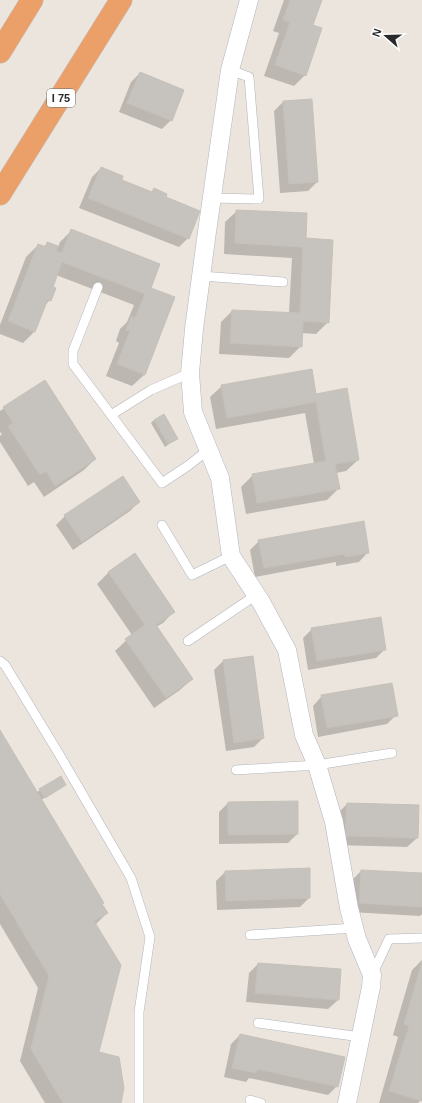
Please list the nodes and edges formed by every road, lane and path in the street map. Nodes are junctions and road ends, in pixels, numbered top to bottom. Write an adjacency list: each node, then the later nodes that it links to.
1 (32, 0): 4 (highway)
2 (121, 0): 6 (highway, I 75)
3 (249, 0): 5 (street)
4 (0, 52)
5 (230, 70): 7 (street); 7 (lane)
6 (0, 194)
7 (212, 198): 8 (street)
8 (201, 276): 9 (lane); 11 (street)
9 (283, 282)
10 (98, 287): 12 (lane)
11 (190, 373): 12 (lane); 13 (street)
12 (111, 415): 13 (lane)
13 (208, 450): 15 (street)
14 (162, 525): 15 (lane)
15 (231, 556): 16 (street)
16 (256, 595): 17 (lane); 20 (street)
17 (188, 641)
18 (0, 661): 29 (lane)
19 (392, 753): 20 (lane)
20 (317, 765): 21 (lane); 22 (street)
21 (236, 770)
22 (354, 928): 23 (lane); 25 (street)
23 (250, 935)
24 (422, 938): 25 (lane)
25 (372, 975): 27 (street)
26 (258, 1023): 27 (lane)
27 (361, 1038): 31 (street)
28 (250, 1100): 30 (lane)
29 (139, 1103)
30 (261, 1103)
31 (347, 1103)

